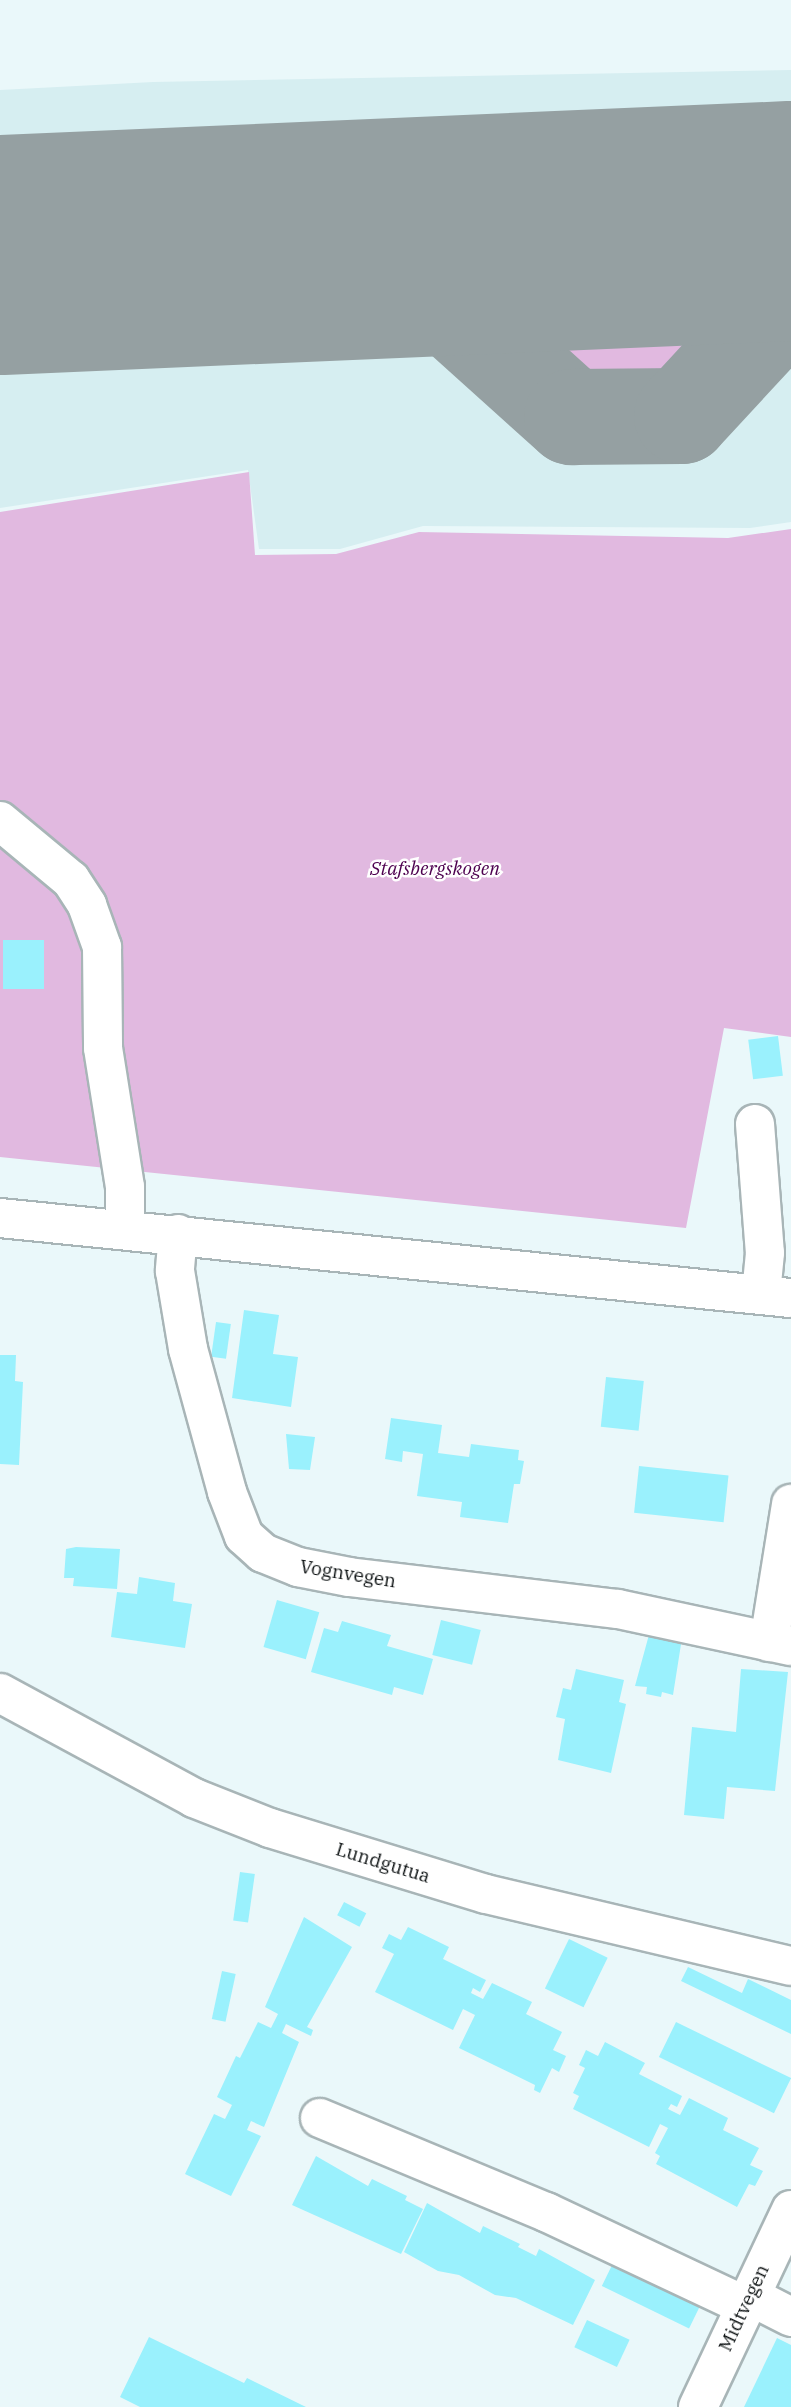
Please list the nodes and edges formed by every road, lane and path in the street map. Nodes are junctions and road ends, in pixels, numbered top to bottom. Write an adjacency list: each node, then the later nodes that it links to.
1 (0, 821): 4 (street)
2 (755, 1124): 6 (street)
3 (0, 1217): 4 (street)
4 (125, 1230): 5 (street)
5 (178, 1234): 6 (street); 8 (street, Vognvegen)
6 (776, 1296)
7 (791, 1504): 8 (street, Vognvegen)
8 (780, 1644)
9 (0, 1693): 10 (street, Lundgutua)
10 (791, 1966)
11 (320, 2118): 13 (street)
12 (791, 2210): 13 (street, Midtvegen)
13 (748, 2301): 14 (street); 15 (street, Midtvegen)
14 (791, 2317)
15 (698, 2407)

